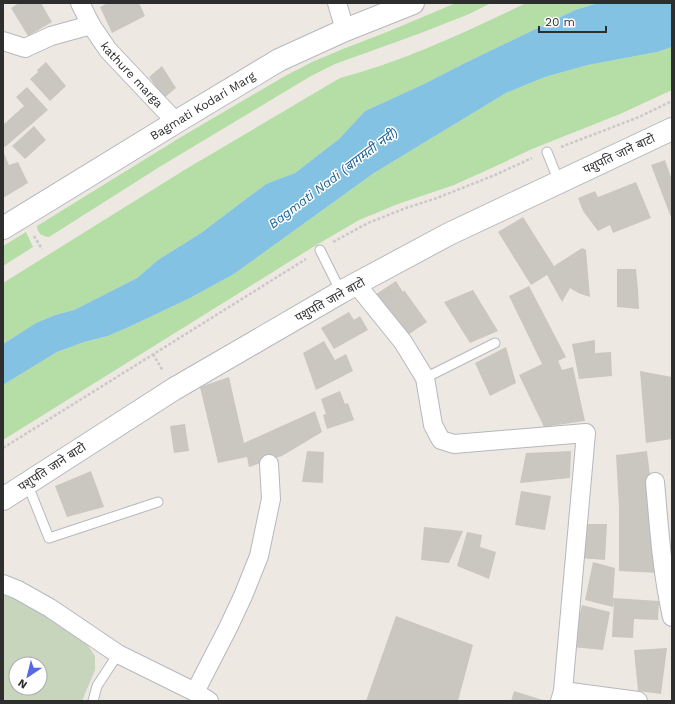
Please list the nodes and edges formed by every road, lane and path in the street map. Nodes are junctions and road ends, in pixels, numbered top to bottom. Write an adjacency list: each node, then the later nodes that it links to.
1 (80, 3): 4 (street, kathure marga)
2 (337, 3): 5 (street)
3 (413, 3): 5 (main road, Bagmati Kodari Marg)
4 (91, 25): 6 (street); 7 (street, kathure marga)
5 (345, 30): 7 (main road, Bagmati Kodari Marg)
6 (3, 41)
7 (176, 122): 11 (main road, Bagmati Kodari Marg)
8 (672, 130): 10 (main road, पशुपति जाने बाटो)
9 (547, 152): 10 (lane)
10 (559, 182): 13 (main road, पशुपति जाने बाटो)
11 (3, 228)
12 (320, 250): 13 (lane)
13 (349, 289): 15 (street); 18 (main road, पशुपति जाने बाटो)
14 (495, 343): 15 (lane)
15 (425, 378): 25 (street)
16 (269, 464): 24 (street)
17 (655, 482): 22 (street)
18 (27, 483): 19 (main road, पशुपति जाने बाटो); 20 (lane)
19 (3, 499)
20 (158, 502)
21 (3, 584): 23 (street)
22 (672, 617)
23 (118, 654): 24 (street); 26 (lane)
24 (202, 696)
25 (561, 696): 27 (street)
26 (93, 701)
27 (638, 701)

